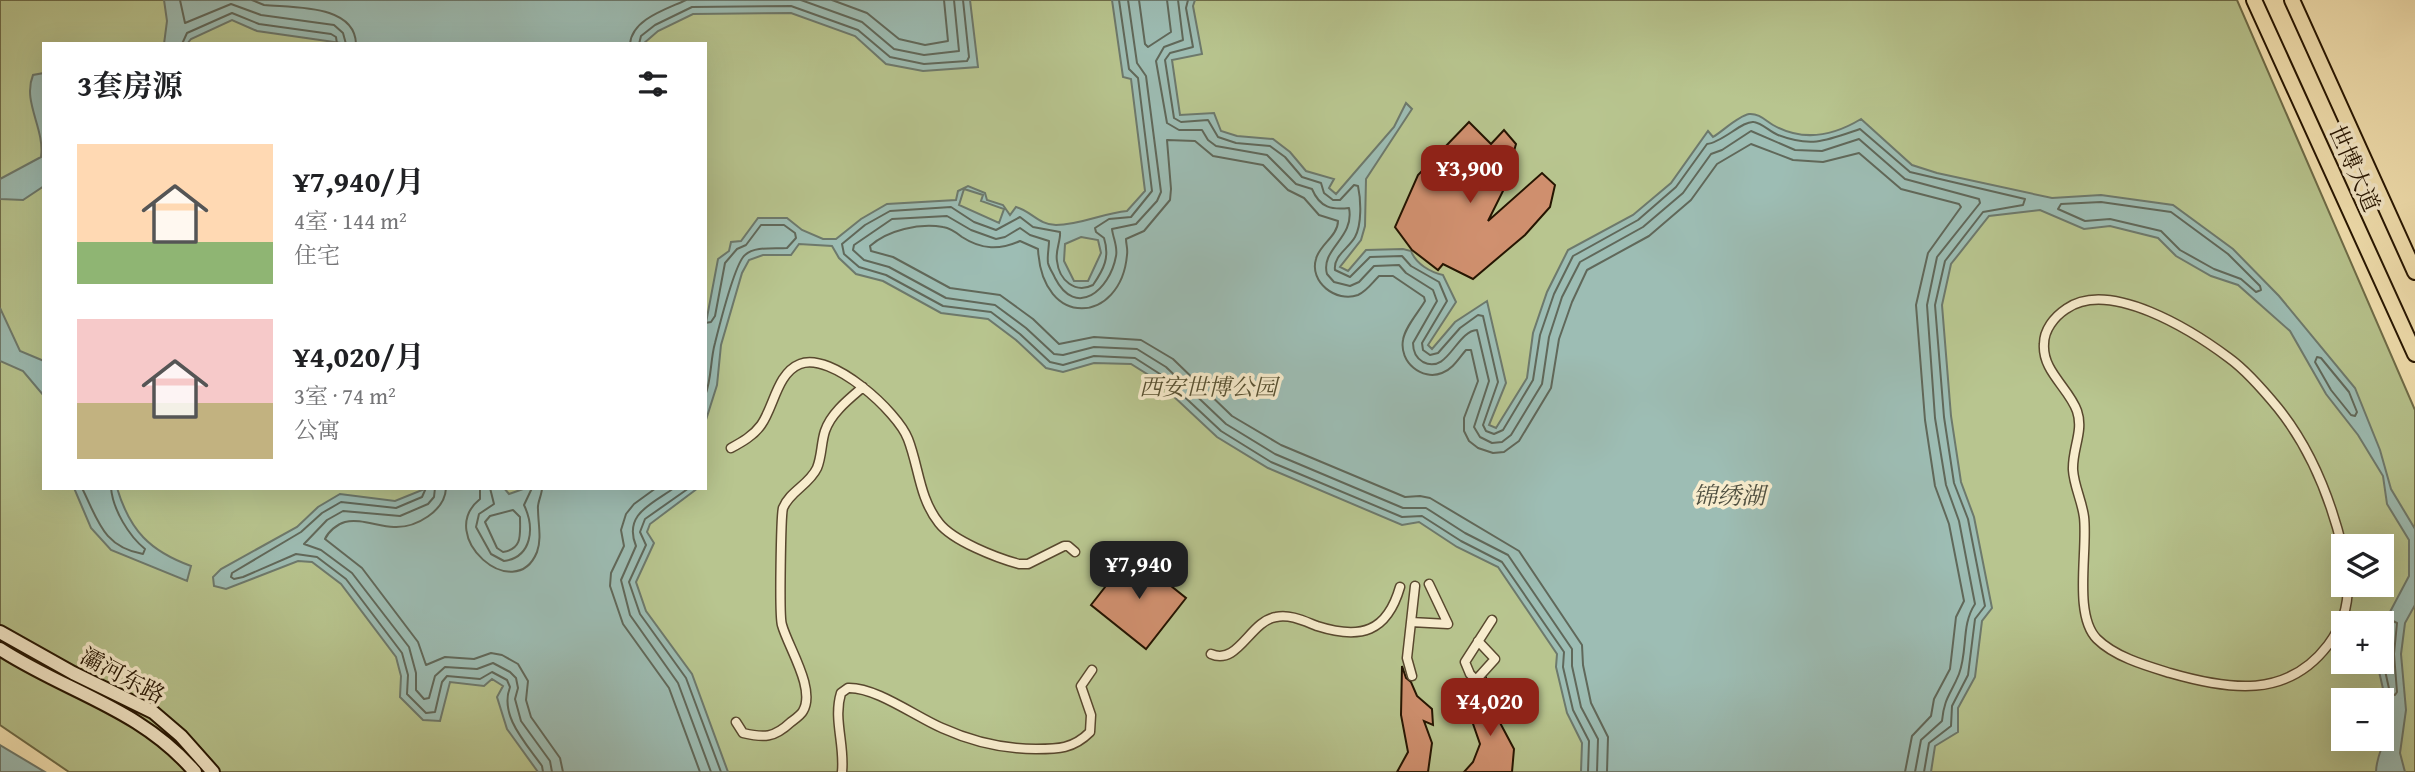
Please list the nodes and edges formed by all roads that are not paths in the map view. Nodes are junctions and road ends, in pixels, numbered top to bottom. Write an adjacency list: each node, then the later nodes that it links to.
1 (2254, 0): 4 (main road, 世博大道)
2 (2292, 0): 3 (main road, 世博大道)
3 (2414, 267)
4 (2415, 354)
5 (863, 387): 6 (street); 8 (street); 21 (street)
6 (731, 448)
7 (2338, 534): 12 (street)
8 (1075, 552)
9 (1429, 584): 14 (street)
10 (1415, 586): 14 (street)
11 (1400, 587): 18 (street)
12 (2346, 597)
13 (1492, 620): 16 (street)
14 (1411, 622): 20 (street)
15 (0, 632): 23 (street, 灞河东路)
16 (1478, 641)
17 (0, 649): 22 (street, 灞河东路)
18 (1211, 654)
19 (1092, 670): 24 (street)
20 (1412, 676)
21 (736, 722)
22 (195, 772)
23 (214, 772)
24 (842, 772)

